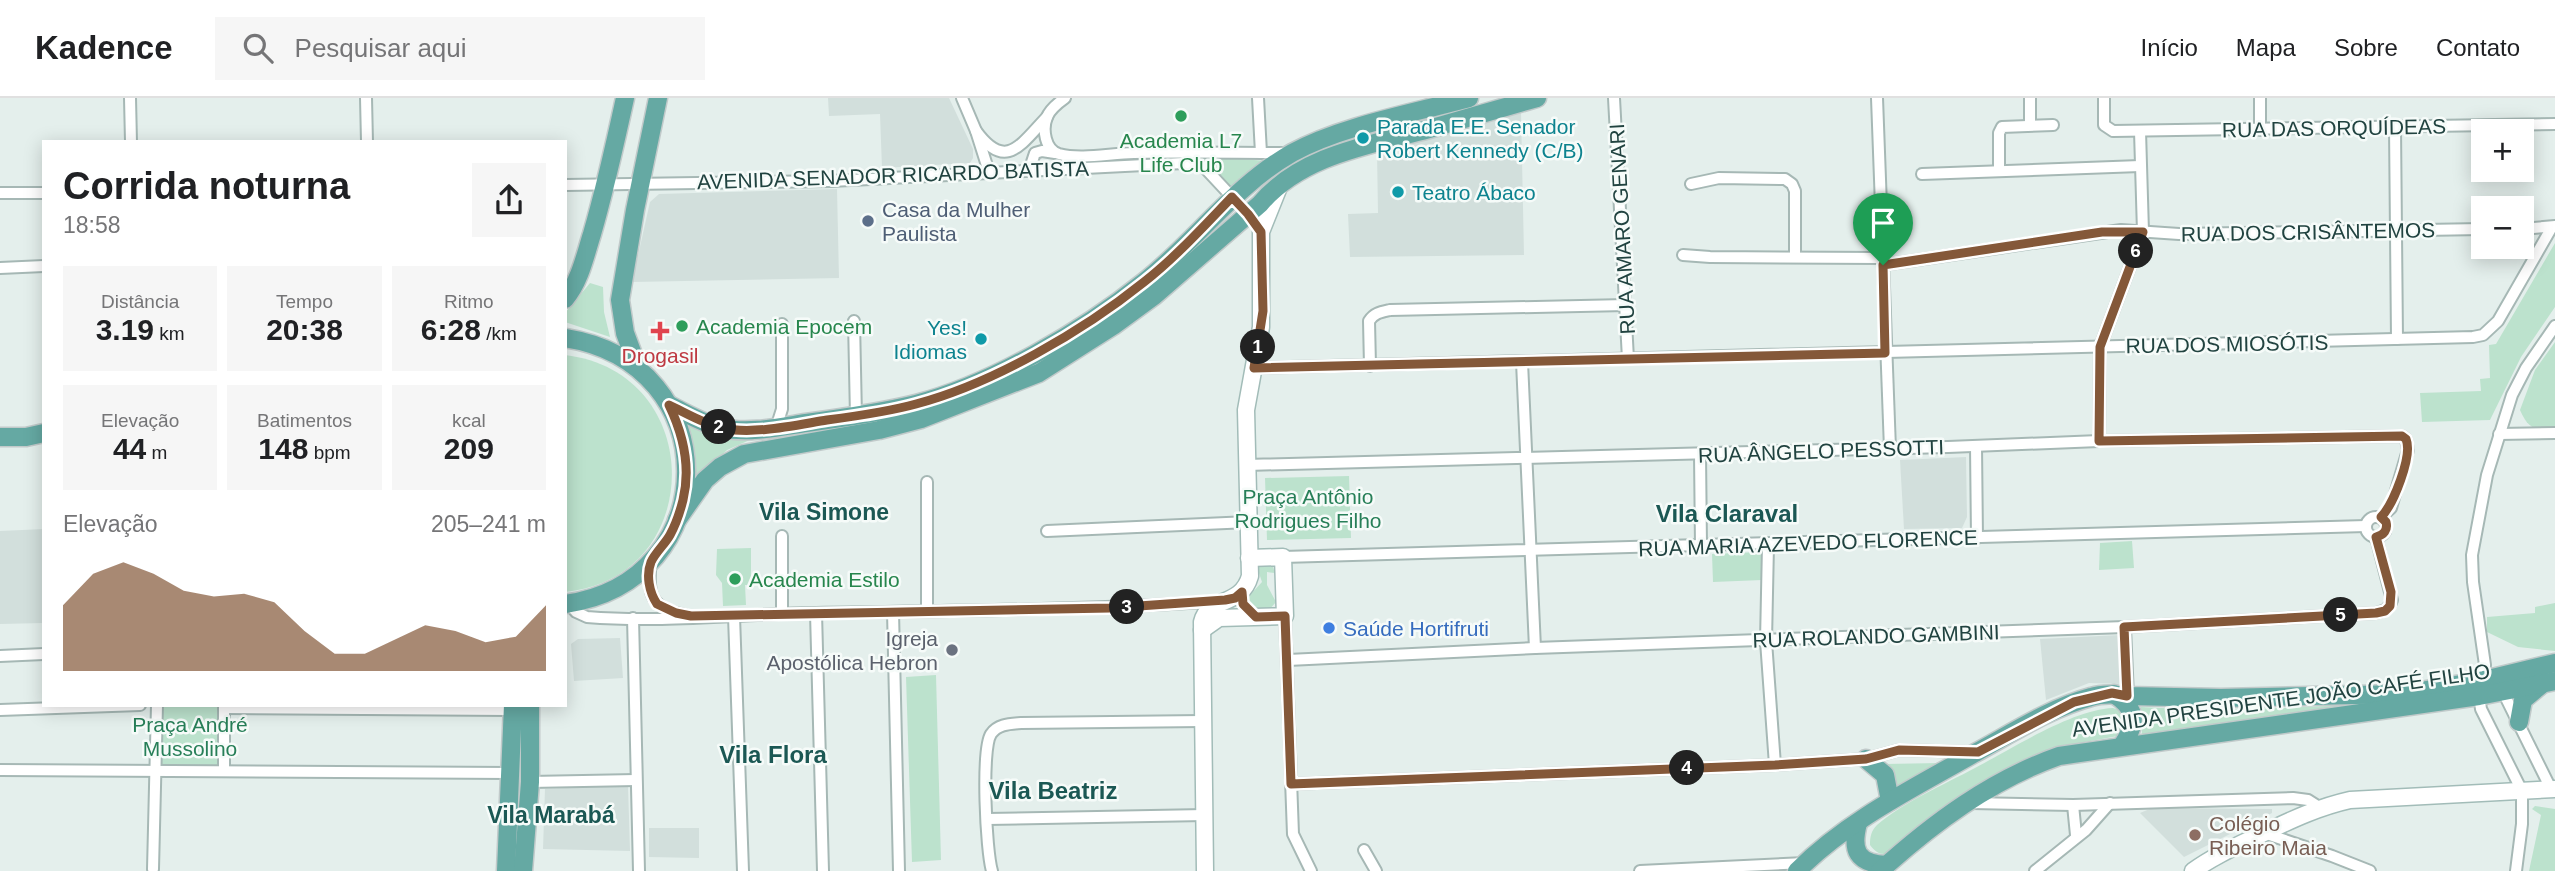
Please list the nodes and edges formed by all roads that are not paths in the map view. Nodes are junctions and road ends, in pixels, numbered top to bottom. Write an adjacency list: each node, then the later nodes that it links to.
1 (130, 98): 23 (street)
2 (366, 98): 24 (street)
3 (625, 98): 37 (main road)
4 (659, 98): 34 (main road)
5 (962, 98): 21 (street)
6 (1065, 98): 15 (street)
7 (1258, 98): 26 (street)
8 (1469, 98): 27 (main road)
9 (1537, 98): 38 (main road)
10 (1614, 98): 55 (street, RUA AMARO GENARI)
11 (1877, 98): 51 (street)
12 (2030, 98): 17 (street)
13 (2104, 98): 22 (street, RUA DAS ORQUÍDEAS)
14 (2260, 98): 20 (street)
15 (1050, 108): 21 (street); 25 (street, AVENIDA SENADOR RICARDO BATISTA)
16 (2555, 124): 19 (street, RUA DAS ORQUÍDEAS)
17 (2030, 125): 18 (street); 30 (street)
18 (2053, 125)
19 (2395, 127): 20 (street, RUA DAS ORQUÍDEAS); 46 (street)
20 (2260, 130): 22 (street, RUA DAS ORQUÍDEAS)
21 (976, 131): 31 (street)
22 (2140, 131): 28 (street)
23 (131, 140)
24 (367, 140)
25 (1055, 153): 26 (street, AVENIDA SENADOR RICARDO BATISTA); 29 (street)
26 (1261, 153): 27 (street, AVENIDA SENADOR RICARDO BATISTA)
27 (1292, 153): 41 (main road)
28 (2140, 166): 30 (street); 48 (street)
29 (1034, 170): 31 (street, AVENIDA SENADOR RICARDO BATISTA); 33 (street, AVENIDA SENADOR RICARDO BATISTA)
30 (1999, 171): 32 (street)
31 (989, 172): 34 (street, AVENIDA SENADOR RICARDO BATISTA)
32 (1922, 174)
33 (1215, 178): 41 (street, AVENIDA SENADOR RICARDO BATISTA); 41 (street)
34 (641, 184): 37 (street, AVENIDA SENADOR RICARDO BATISTA); 66 (main road)
35 (1691, 184): 50 (street)
36 (567, 185): 37 (street, AVENIDA SENADOR RICARDO BATISTA)
37 (606, 185): 54 (main road)
38 (1280, 185): 42 (main road); 47 (street)
39 (0, 193): 40 (street)
40 (42, 193)
41 (1226, 204): 42 (street); 69 (main road)
42 (1248, 214): 47 (street); 83 (main road)
43 (2554, 227): 44 (street); 60 (street, RUA DOS MIOSÓTIS)
44 (2534, 228)
45 (2471, 229): 46 (street, RUA DOS CRISÂNTEMOS)
46 (2396, 230): 48 (street, RUA DOS CRISÂNTEMOS); 60 (street)
47 (1261, 232): 67 (street)
48 (2143, 232): 51 (street, RUA DOS CRISÂNTEMOS); 61 (street)
49 (1683, 255): 50 (street, RUA DOS CRISÂNTEMOS)
50 (1795, 257): 51 (street, RUA DOS CRISÂNTEMOS)
51 (1883, 261): 62 (street)
52 (42, 266): 53 (street)
53 (0, 268)
54 (567, 296)
55 (1626, 305): 63 (street, RUA AMARO GENARI); 65 (street)
56 (854, 320): 69 (street)
57 (782, 324): 70 (street)
58 (2555, 326): 73 (street)
59 (567, 338): 66 (main road)
60 (2396, 339): 61 (street, RUA DOS MIOSÓTIS)
61 (2100, 347): 62 (street, RUA DOS MIOSÓTIS); 75 (street)
62 (1885, 353): 63 (street, RUA DOS MIOSÓTIS); 77 (street)
63 (1629, 359): 64 (street, RUA DOS MIOSÓTIS)
64 (1522, 362): 65 (street, RUA DOS MIOSÓTIS); 79 (street)
65 (1370, 366): 67 (street, RUA DOS MIOSÓTIS)
66 (638, 368): 68 (main road)
67 (1254, 368): 80 (street)
68 (669, 405): 70 (main road); 83 (main road)
69 (856, 416): 70 (main road)
70 (785, 426)
71 (42, 433): 74 (main road)
72 (2555, 433): 73 (street)
73 (2499, 434): 117 (street)
74 (0, 438)
75 (2099, 441): 76 (street, RUA ÂNGELO PESSOTTI); 82 (street, RUA ÂNGELO PESSOTTI)
76 (1976, 446): 77 (street, RUA ÂNGELO PESSOTTI); 89 (street)
77 (1890, 449): 78 (street, RUA ÂNGELO PESSOTTI)
78 (1700, 454): 79 (street, RUA ÂNGELO PESSOTTI); 91 (street)
79 (1527, 458): 80 (street, RUA ÂNGELO PESSOTTI); 92 (street)
80 (1247, 464): 84 (street)
81 (928, 482): 99 (street)
82 (2381, 517): 85 (street); 88 (street)
83 (677, 520): 95 (main road)
84 (1249, 522): 86 (street); 94 (street)
85 (2366, 526): 88 (street); 89 (street, RUA MARIA AZEVEDO FLORENCE)
86 (1047, 531)
87 (782, 536): 102 (street)
88 (2376, 537): 108 (street, RUA ROLANDO GAMBINI)
89 (1978, 538): 90 (street, RUA MARIA AZEVEDO FLORENCE)
90 (1768, 545): 91 (street, RUA MARIA AZEVEDO FLORENCE); 110 (street)
91 (1701, 546): 92 (street, RUA MARIA AZEVEDO FLORENCE)
92 (1531, 550): 93 (street, RUA MARIA AZEVEDO FLORENCE); 111 (street)
93 (1283, 557): 94 (street, RUA MARIA AZEVEDO FLORENCE); 105 (street)
94 (1250, 558): 96 (street)
95 (651, 561): 98 (main road); 103 (street)
96 (1242, 592): 97 (street); 106 (street)
97 (1225, 600): 99 (street); 109 (street)
98 (567, 604): 107 (street)
99 (928, 611): 100 (street)
100 (893, 612): 101 (street); 161 (street)
101 (816, 613): 102 (street); 160 (street)
102 (782, 614): 104 (street)
103 (691, 616): 104 (street); 107 (street)
104 (734, 616): 159 (street)
105 (1285, 616): 106 (street); 114 (street)
106 (1256, 617): 109 (street)
107 (633, 618): 134 (street)
108 (2124, 627): 110 (street, RUA ROLANDO GAMBINI); 118 (street)
109 (1202, 630): 124 (street)
110 (1766, 640): 111 (street, RUA ROLANDO GAMBINI); 129 (street)
111 (1535, 648): 114 (street, RUA ROLANDO GAMBINI)
112 (42, 654): 113 (street)
113 (0, 656)
114 (1288, 660): 137 (street)
115 (2555, 663): 117 (main road, AVENIDA PRESIDENTE JOÃO CAFÉ FILHO)
116 (2551, 680): 117 (main road, AVENIDA PRESIDENTE JOÃO CAFÉ FILHO); 125 (main road)
117 (2489, 683): 118 (main road, AVENIDA PRESIDENTE JOÃO CAFÉ FILHO); 125 (street); 126 (main road, AVENIDA PRESIDENTE JOÃO CAFÉ FILHO); 139 (street)
118 (2120, 694): 126 (main road); 127 (main road, AVENIDA PRESIDENTE JOÃO CAFÉ FILHO)
119 (84, 707): 123 (street)
120 (157, 707): 131 (street)
121 (224, 707): 132 (street)
122 (519, 707): 133 (main road); 136 (main road)
123 (0, 710)
124 (1203, 720): 146 (street); 147 (street)
125 (2519, 722): 138 (street)
126 (2122, 746): 135 (main road, AVENIDA PRESIDENTE JOÃO CAFÉ FILHO)
127 (1978, 752): 128 (street); 140 (main road, AVENIDA PRESIDENTE JOÃO CAFÉ FILHO)
128 (1866, 759): 129 (street); 140 (main road)
129 (1775, 765): 137 (street)
130 (0, 770): 131 (street)
131 (157, 770): 132 (street); 155 (street)
132 (224, 771): 133 (street)
133 (511, 773): 156 (main road)
134 (636, 780): 136 (street); 158 (street)
135 (2003, 781): 141 (main road, AVENIDA PRESIDENTE JOÃO CAFÉ FILHO); 143 (street)
136 (530, 782): 157 (main road)
137 (1291, 784): 164 (street)
138 (2553, 789): 139 (street)
139 (2522, 791): 145 (street); 171 (street)
140 (1890, 801): 148 (main road, AVENIDA PRESIDENTE JOÃO CAFÉ FILHO)
141 (1966, 803): 143 (street); 154 (main road, AVENIDA PRESIDENTE JOÃO CAFÉ FILHO)
142 (2110, 803): 144 (street); 145 (street); 150 (street)
143 (2014, 804): 144 (street)
144 (2073, 805): 150 (street)
145 (2319, 807): 149 (street)
146 (1205, 815): 147 (street); 163 (street)
147 (988, 819): 162 (street)
148 (1858, 823): 153 (main road, AVENIDA PRESIDENTE JOÃO CAFÉ FILHO); 154 (main road)
149 (2264, 833): 169 (street); 170 (street)
150 (2076, 835): 168 (street)
151 (1364, 850): 165 (street)
152 (1726, 867): 153 (street); 166 (street); 167 (street)
153 (1801, 867)
154 (1883, 868)
155 (153, 869)
156 (506, 871)
157 (523, 871)
158 (639, 871)
159 (743, 871)
160 (823, 871)
161 (899, 871)
162 (992, 871)
163 (1205, 871)
164 (1311, 871)
165 (1377, 871)
166 (1640, 871)
167 (1742, 871)
168 (2035, 871)
169 (2193, 871)
170 (2370, 871)
171 (2516, 871)

